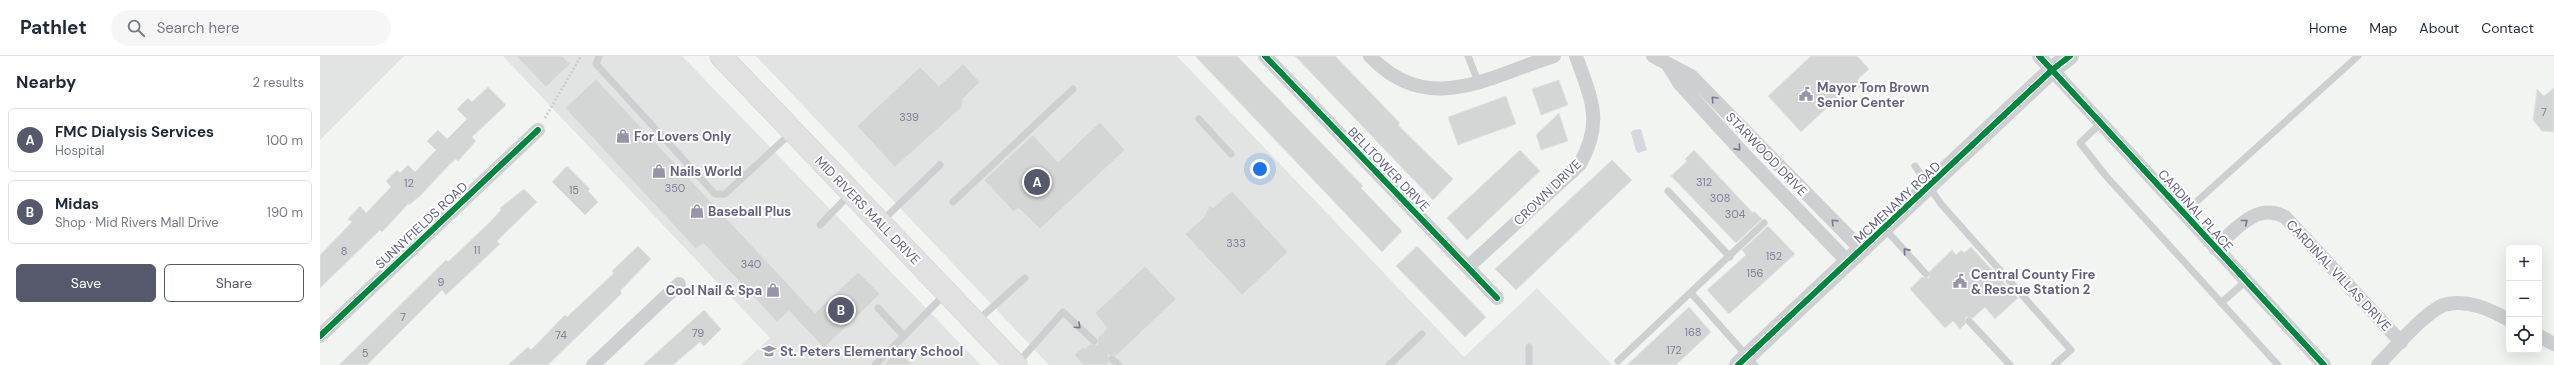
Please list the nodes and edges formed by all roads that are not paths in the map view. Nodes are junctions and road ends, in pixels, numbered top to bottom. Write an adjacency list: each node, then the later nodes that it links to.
1 (599, 56): 19 (lane)
2 (1265, 56): 36 (street, BELLTOWER DRIVE)
3 (1370, 56): 14 (street)
4 (1468, 56): 14 (lane)
5 (1554, 56): 14 (street)
6 (1576, 56): 36 (street, CROWN DRIVE)
7 (1653, 56): 12 (street, STARWOOD DRIVE)
8 (2038, 56): 13 (street, CARDINAL PLACE)
9 (2070, 56): 13 (street, MCMENAMY ROAD)
10 (2358, 56): 27 (lane)
11 (723, 57): 19 (main road, MID RIVERS MALL DRIVE)
12 (1668, 65): 33 (street, STARWOOD DRIVE, one-way to 12); 35 (street, STARWOOD DRIVE, one-way to 35)
13 (2052, 70): 17 (street, CARDINAL PLACE); 23 (street, MCMENAMY ROAD)
14 (1478, 84)
15 (1073, 89): 26 (lane)
16 (1200, 119): 20 (lane)
17 (2101, 124): 27 (street, CARDINAL PLACE); 44 (lane)
18 (538, 130): 50 (street, SUNNYFIELDS ROAD)
19 (793, 131): 25 (main road, MID RIVERS MALL DRIVE)
20 (1231, 154)
21 (940, 165): 28 (lane)
22 (1915, 166): 23 (lane)
23 (1930, 187): 31 (street, MCMENAMY ROAD); 67 (lane)
24 (1668, 191): 34 (lane)
25 (852, 192): 28 (main road, MID RIVERS MALL DRIVE); 30 (lane)
26 (953, 202)
27 (2184, 213): 32 (street, CARDINAL PLACE)
28 (880, 223): 41 (main road, MID RIVERS MALL DRIVE)
29 (1764, 223): 34 (lane)
30 (820, 225)
31 (1885, 229): 33 (street, MCMENAMY ROAD); 37 (lane, one-way to 31)
32 (2215, 248): 39 (street, CARDINAL PLACE); 54 (street, CARDINAL VILLAS DRIVE, one-way to 54)
33 (1862, 250): 35 (street, MCMENAMY ROAD)
34 (1730, 257): 42 (lane)
35 (1848, 262): 59 (street, MCMENAMY ROAD)
36 (1468, 267): 43 (street, BELLTOWER DRIVE)
37 (1926, 274)
38 (1025, 278): 48 (lane)
39 (2246, 281): 44 (lane); 69 (street, CARDINAL PLACE)
40 (679, 284): 60 (street)
41 (946, 292): 48 (main road, MID RIVERS MALL DRIVE); 51 (lane)
42 (1690, 293): 58 (lane); 59 (lane)
43 (1497, 298)
44 (2221, 303): 68 (lane)
45 (878, 308): 51 (lane)
46 (2506, 318): 54 (street)
47 (1969, 321): 66 (lane)
48 (976, 323): 62 (main road, MID RIVERS MALL DRIVE)
49 (1422, 334): 64 (lane)
50 (320, 336)
51 (904, 336): 61 (lane)
52 (2542, 338): 55 (street)
53 (1094, 341): 62 (lane, one-way to 53)
54 (2401, 342): 70 (street)
55 (2553, 343)
56 (1529, 347): 65 (lane)
57 (1112, 359): 63 (lane)
58 (1618, 361)
59 (1747, 362)
60 (593, 365)
61 (875, 365)
62 (1016, 365)
63 (1119, 365)
64 (1389, 365)
65 (1529, 365)
66 (2010, 365)
67 (2054, 365)
68 (2278, 365)
69 (2323, 365)
70 (2378, 365)

